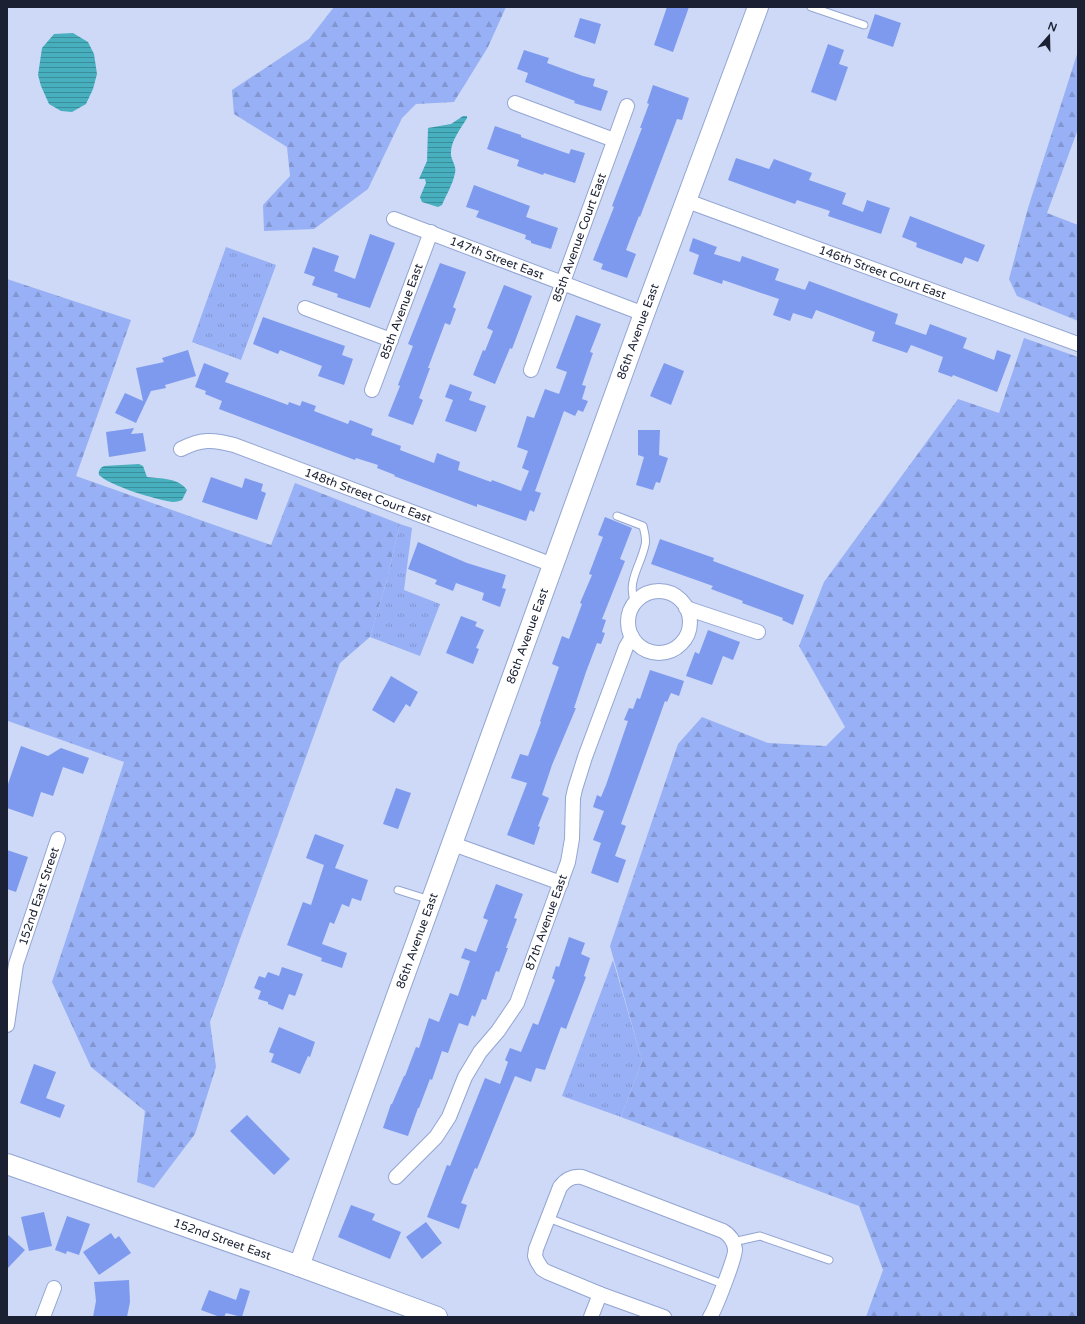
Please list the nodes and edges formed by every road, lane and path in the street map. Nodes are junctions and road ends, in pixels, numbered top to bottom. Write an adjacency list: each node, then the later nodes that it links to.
1 (758, 7): 7 (street, 86th Avenue East)
2 (811, 7): 3 (lane)
3 (864, 25)
4 (515, 103): 6 (street)
5 (627, 106): 6 (street, 85th Avenue Court East)
6 (614, 140): 10 (street, 85th Avenue Court East)
7 (687, 201): 12 (street, 86th Avenue East); 14 (street, 146th Street Court East)
8 (394, 219): 9 (street, 147th Street East)
9 (431, 232): 10 (street, 147th Street East); 13 (street, 85th Avenue East)
10 (563, 283): 12 (street, 147th Street East); 15 (street, 85th Avenue Court East)
11 (305, 308): 13 (street)
12 (644, 314): 19 (street, 86th Avenue East)
13 (391, 340): 16 (street, 85th Avenue East)
14 (1078, 344)
15 (531, 370)
16 (372, 390)
17 (181, 449): 19 (street, 148th Street Court East)
18 (616, 516): 20 (lane)
19 (553, 566): 25 (street, 86th Avenue East)
20 (635, 603): 21 (street); 23 (street)
21 (686, 608): 22 (street); 23 (street)
22 (758, 632)
23 (632, 637): 26 (street, 87th Avenue East)
24 (58, 839): 29 (street, 152nd East Street)
25 (453, 844): 26 (street); 28 (street, 86th Avenue East)
26 (561, 883): 31 (street, 87th Avenue East)
27 (398, 890): 28 (lane)
28 (432, 901): 35 (street, 86th Avenue East)
29 (7, 1025)
30 (7, 1164): 35 (street, 152nd Street East)
31 (396, 1176)
32 (548, 1218): 33 (street); 36 (lane); 38 (street)
33 (733, 1242): 34 (lane); 36 (street)
34 (829, 1260)
35 (299, 1266): 40 (street, 152nd Street East)
36 (724, 1284): 43 (street)
37 (54, 1288): 39 (street)
38 (600, 1294): 41 (street); 42 (street)
39 (43, 1317)
40 (437, 1317)
41 (591, 1317)
42 (664, 1317)
43 (710, 1317)

